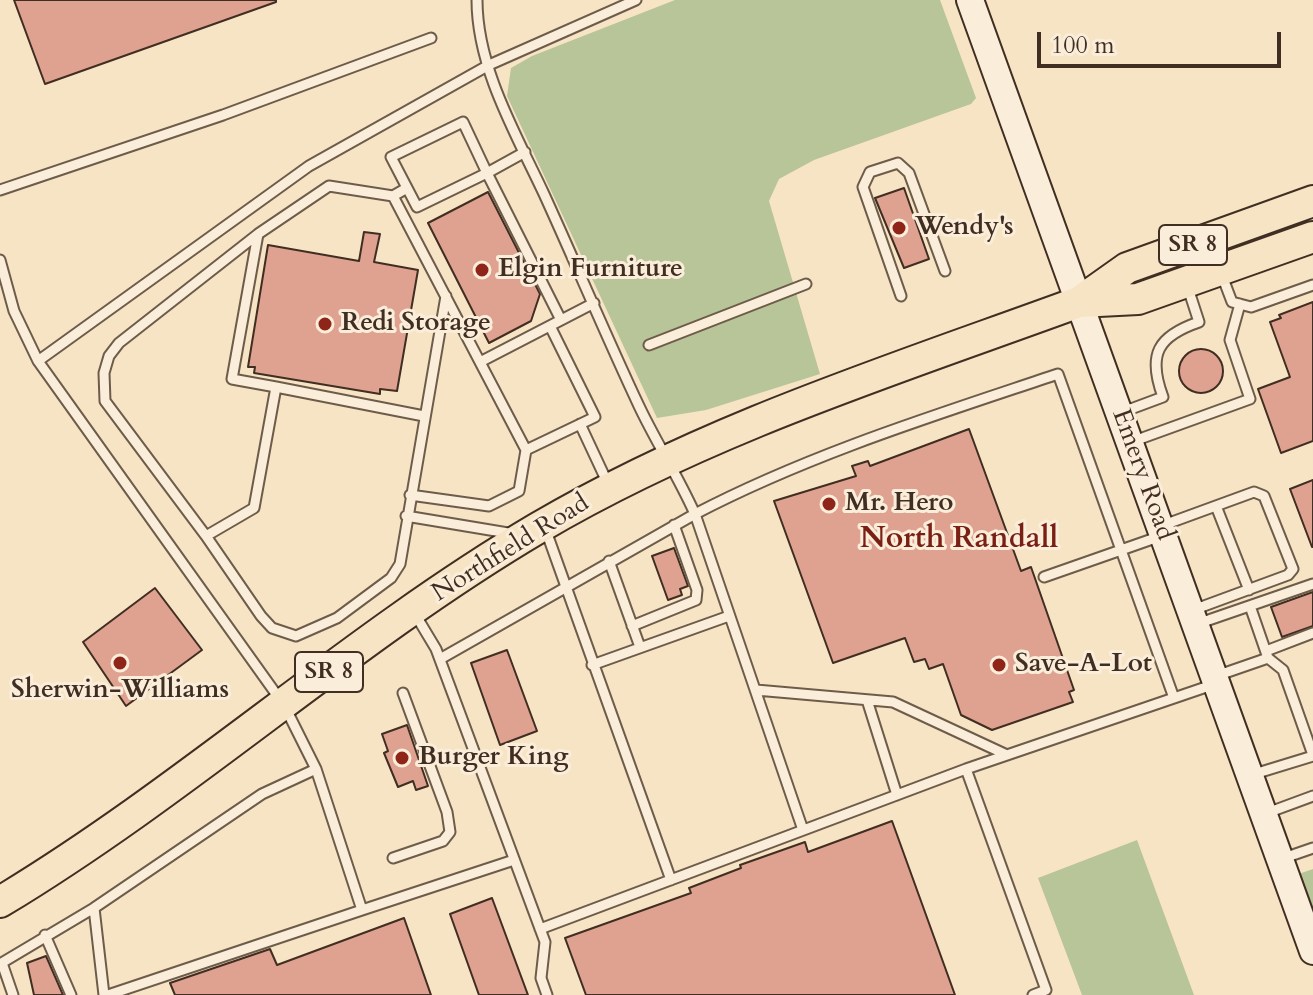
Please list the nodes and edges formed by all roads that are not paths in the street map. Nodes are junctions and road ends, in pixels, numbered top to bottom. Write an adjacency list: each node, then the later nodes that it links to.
1 (477, 0): 5 (lane)
2 (636, 0): 5 (lane)
3 (970, 0): 22 (main road, Emery Road)
4 (431, 38): 9 (lane)
5 (489, 65): 6 (lane); 28 (lane)
6 (525, 152): 7 (lane); 23 (lane)
7 (487, 173): 8 (lane); 8 (lane); 25 (lane)
8 (407, 188): 10 (lane)
9 (0, 190)
10 (393, 196): 12 (lane); 20 (lane)
11 (1313, 201): 22 (main road, Northfield Road / SR 8)
12 (258, 234): 30 (lane); 45 (lane)
13 (1313, 237): 15 (main road, Northfield Road / SR 8)
14 (0, 260): 28 (lane)
15 (1220, 270): 17 (main road, Northfield Road / SR 8); 24 (lane)
16 (945, 271): 21 (lane)
17 (1186, 282): 22 (main road, Northfield Road / SR 8); 31 (lane)
18 (806, 284): 27 (lane)
19 (1313, 285): 24 (lane)
20 (446, 296): 29 (lane); 32 (lane)
21 (901, 296)
22 (1079, 302): 31 (main road, Emery Road); 36 (main road, Northfield Road / SR 8)
23 (594, 303): 25 (lane); 36 (lane)
24 (1240, 304): 34 (lane)
25 (561, 320): 26 (lane)
26 (550, 326): 29 (lane); 33 (lane)
27 (649, 345)
28 (38, 361): 67 (lane)
29 (480, 362): 35 (lane)
30 (276, 387): 32 (lane); 45 (lane)
31 (1120, 413): 34 (main road, Emery Road)
32 (424, 416): 38 (lane)
33 (580, 424): 35 (lane); 37 (lane)
34 (1130, 442): 44 (main road, Emery Road)
35 (526, 450): 38 (lane)
36 (669, 457): 37 (main road, Northfield Road / SR 8); 40 (lane)
37 (610, 487): 43 (main road, Northfield Road / SR 8)
38 (410, 495): 41 (lane)
39 (1216, 506): 44 (lane); 51 (lane); 51 (lane)
40 (695, 514): 42 (lane); 46 (lane); 54 (lane)
41 (406, 516): 43 (lane); 45 (lane)
42 (674, 525): 47 (lane); 56 (lane)
43 (534, 530): 50 (lane); 53 (main road, Northfield Road / SR 8)
44 (1162, 530): 46 (lane); 55 (main road, Emery Road)
45 (206, 536)
46 (1120, 551): 48 (lane); 65 (lane)
47 (609, 561): 50 (lane); 56 (lane)
48 (1044, 577)
49 (1313, 584): 52 (lane)
50 (564, 585): 60 (lane); 61 (lane)
51 (1249, 590): 55 (lane)
52 (1250, 606): 55 (lane); 59 (lane)
53 (413, 612): 60 (lane); 67 (main road, Northfield Road / SR 8)
54 (729, 616): 58 (lane); 63 (lane)
55 (1194, 617): 62 (main road, Emery Road)
56 (632, 626): 58 (lane)
57 (1313, 633): 59 (lane)
58 (640, 647): 61 (lane)
59 (1267, 654): 62 (lane); 69 (lane)
60 (440, 659): 79 (lane)
61 (592, 665): 81 (lane)
62 (1217, 680): 65 (lane); 72 (main road, Emery Road)
63 (756, 690): 66 (lane); 76 (lane)
64 (403, 693): 78 (lane)
65 (1174, 698): 68 (lane)
66 (867, 700): 68 (lane); 73 (lane)
67 (284, 705): 70 (lane); 82 (main road, Northfield Road / SR 8)
68 (1007, 755): 71 (lane)
69 (1313, 755): 72 (lane)
70 (316, 769): 83 (lane); 84 (lane)
71 (966, 769): 73 (lane); 93 (lane)
72 (1251, 775): 75 (main road, Emery Road)
73 (897, 795): 76 (lane)
74 (1313, 796): 75 (lane)
75 (1264, 814): 80 (main road, Emery Road)
76 (803, 830): 81 (lane)
77 (1313, 848): 80 (lane)
78 (393, 858)
79 (514, 860): 84 (lane); 85 (lane)
80 (1281, 860): 87 (main road, Emery Road)
81 (671, 880): 85 (lane)
82 (0, 902)
83 (94, 908): 86 (lane); 91 (lane)
84 (362, 910): 91 (lane)
85 (540, 929): 92 (lane)
86 (45, 935): 88 (lane); 90 (lane)
87 (1313, 951)
88 (1, 964): 89 (lane)
89 (13, 995)
90 (71, 995)
91 (106, 995)
92 (547, 995)
93 (1033, 995)

